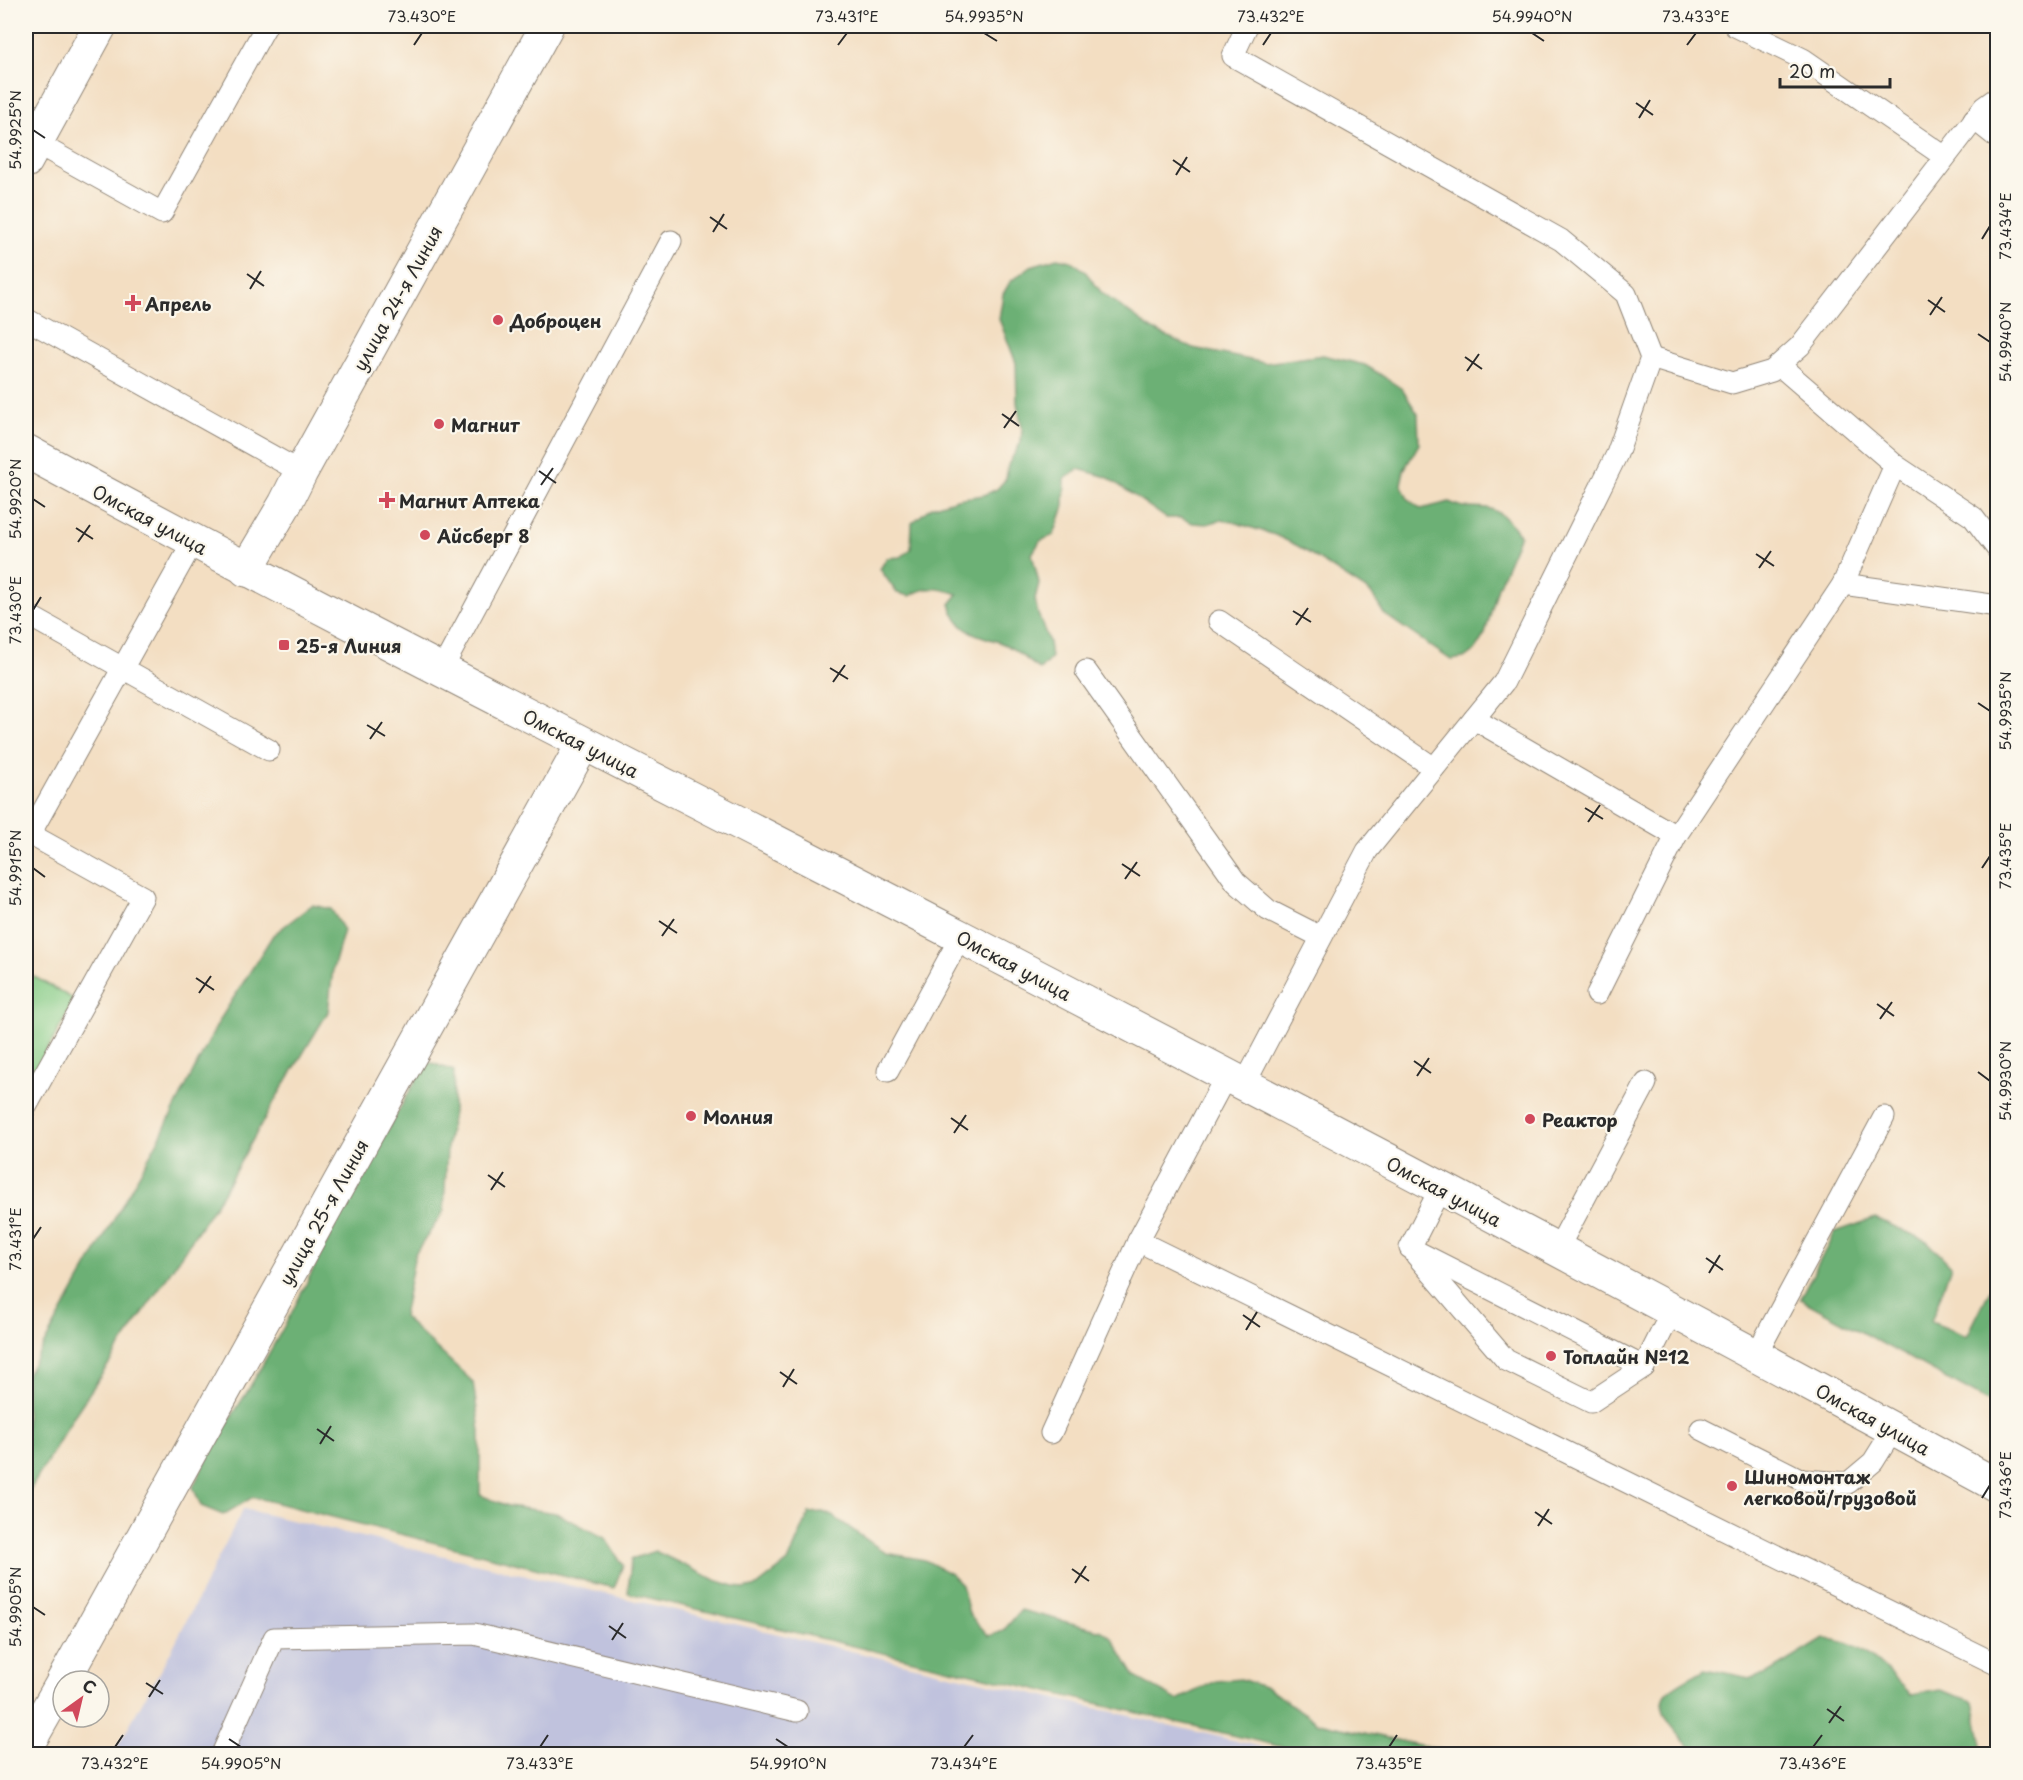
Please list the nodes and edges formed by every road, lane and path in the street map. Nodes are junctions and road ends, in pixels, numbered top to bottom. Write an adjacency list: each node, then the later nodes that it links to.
1 (100, 26): 9 (street)
2 (266, 26): 9 (lane)
3 (547, 26): 17 (street, улица 24-я Линия)
4 (1247, 26): 13 (lane)
5 (1735, 26): 10 (lane)
6 (1998, 97): 7 (lane)
7 (1974, 119): 8 (lane); 10 (lane)
8 (1998, 138)
9 (31, 152)
10 (1946, 157): 14 (lane)
11 (671, 241): 26 (lane)
12 (26, 319): 17 (lane)
13 (1651, 358): 14 (lane); 28 (lane)
14 (1779, 365): 16 (lane)
15 (26, 452): 18 (street, Омская улица)
16 (1895, 465): 19 (lane); 21 (lane)
17 (301, 472): 20 (street, улица 24-я Линия)
18 (193, 542): 20 (street, Омская улица); 25 (lane)
19 (1998, 550)
20 (246, 570): 26 (street, Омская улица)
21 (1843, 584): 22 (lane); 33 (lane)
22 (1998, 606)
23 (26, 614): 25 (lane)
24 (1219, 621): 31 (lane)
25 (123, 668): 30 (lane); 32 (lane)
26 (441, 671): 29 (street, Омская улица)
27 (1086, 671): 35 (lane)
28 (1474, 719): 31 (lane); 33 (lane)
29 (583, 744): 34 (street, Омская улица); 54 (street, улица 25-я Линия)
30 (269, 750)
31 (1434, 768): 35 (lane)
32 (28, 833): 40 (lane)
33 (1676, 836): 36 (lane)
34 (961, 936): 37 (lane); 38 (street, Омская улица)
35 (1321, 938): 38 (lane)
36 (1597, 994)
37 (888, 1071)
38 (1235, 1081): 42 (street, Омская улица); 43 (lane)
39 (1646, 1083): 45 (lane)
40 (26, 1107)
41 (1884, 1117): 47 (lane)
42 (1440, 1189): 44 (lane); 45 (street, Омская улица)
43 (1138, 1241): 51 (lane); 53 (lane)
44 (1410, 1248): 48 (lane); 48 (lane)
45 (1557, 1250): 46 (street, Омская улица)
46 (1672, 1311): 47 (street, Омская улица); 48 (lane)
47 (1756, 1355): 50 (street, Омская улица)
48 (1644, 1367)
49 (1701, 1429): 50 (lane)
50 (1893, 1430): 52 (street, Омская улица)
51 (1051, 1433)
52 (1998, 1486)
53 (1998, 1665)
54 (70, 1669)
55 (51, 1703): 57 (street, улица 25-я Линия)
56 (797, 1711): 58 (lane)
57 (26, 1748)
58 (222, 1755)

